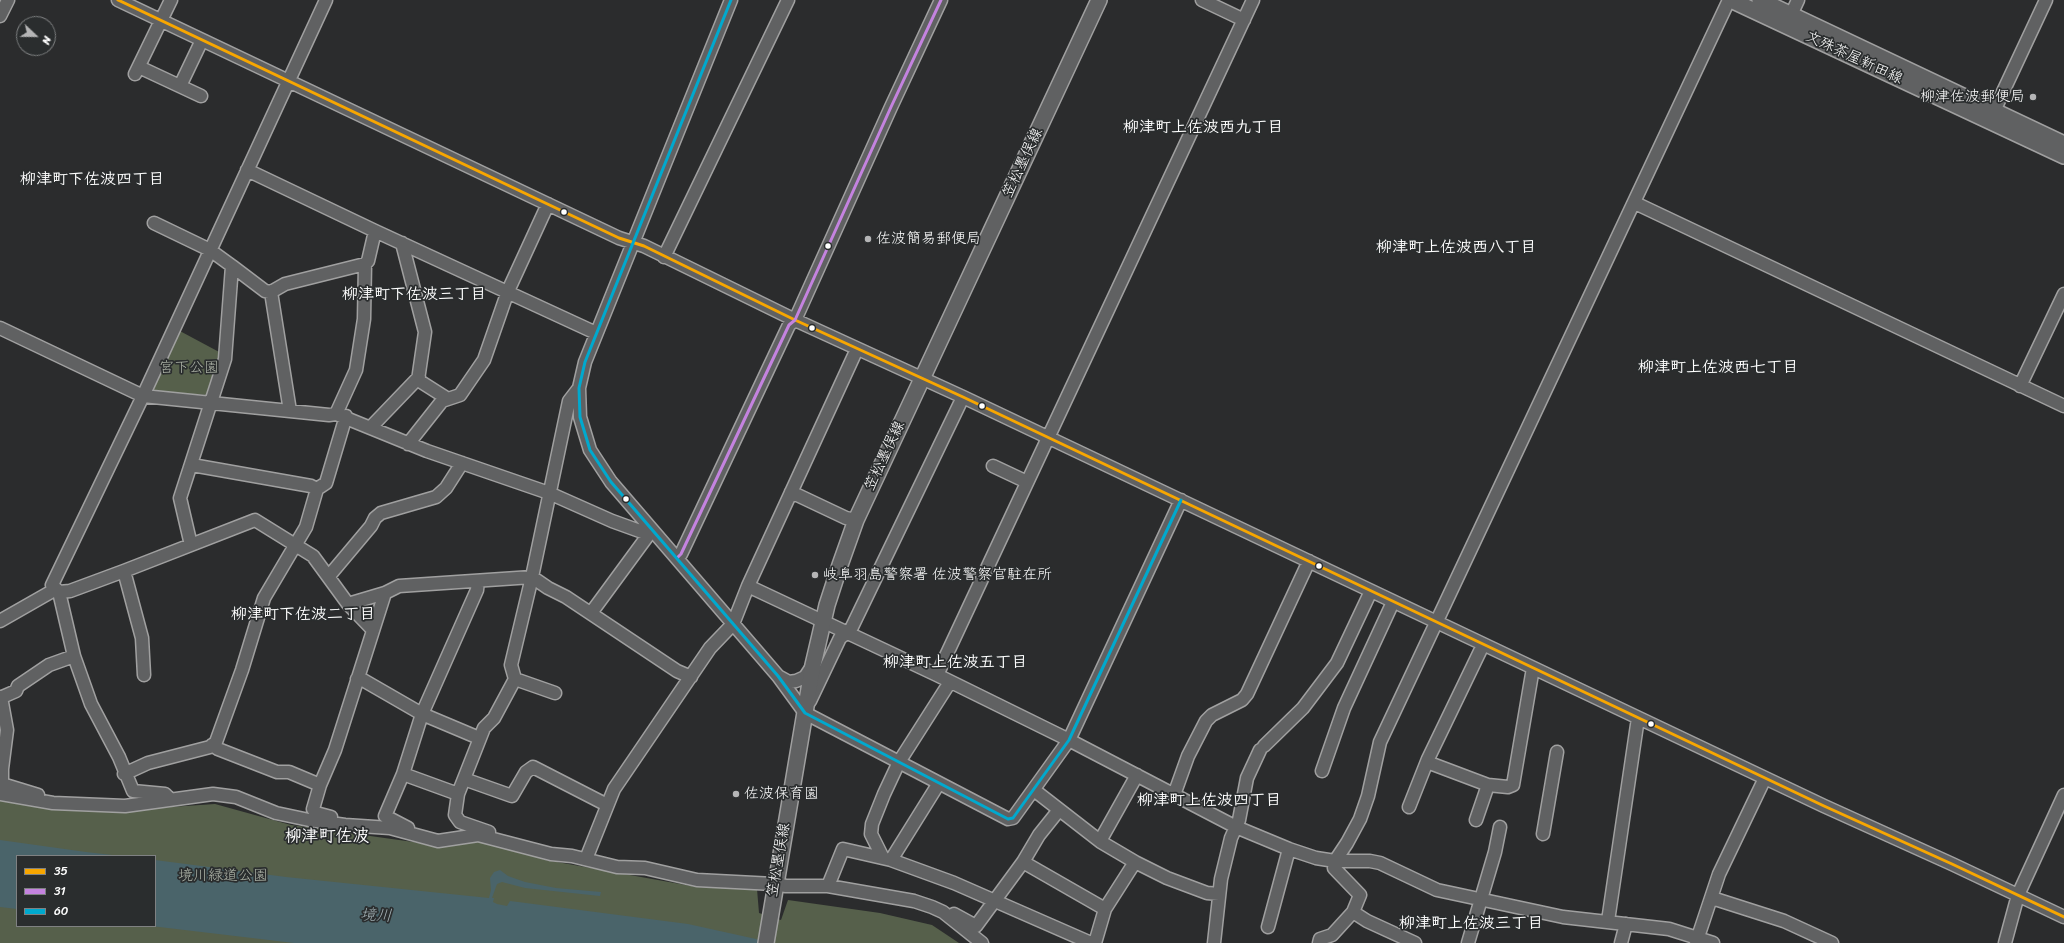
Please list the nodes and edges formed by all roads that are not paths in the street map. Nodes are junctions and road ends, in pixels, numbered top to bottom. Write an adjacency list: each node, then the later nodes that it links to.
1 (8, 0): 16 (street)
2 (118, 0): 18 (street)
3 (171, 0): 18 (street)
4 (326, 0): 20 (street)
5 (731, 0): 31 (street)
6 (788, 0): 34 (street)
7 (942, 0): 40 (street)
8 (1099, 0): 45 (main road, 笠松墨俣線)
9 (1202, 0): 17 (street)
10 (1253, 0): 17 (street)
11 (1730, 0): 25 (main road, 文殊茶屋新田線); 27 (street)
12 (1760, 0): 15 (main road)
13 (1798, 0): 15 (street)
14 (2046, 0): 23 (street)
15 (1791, 15): 23 (main road)
16 (0, 16)
17 (1244, 20): 56 (street)
18 (161, 21): 19 (street); 21 (street)
19 (202, 40): 20 (street); 21 (street)
20 (288, 81): 26 (street); 28 (street)
21 (180, 86): 22 (street)
22 (201, 96)
23 (1994, 111): 24 (main road)
24 (2064, 144)
25 (2064, 156)
26 (247, 170): 30 (street); 33 (street)
27 (1635, 203): 46 (street); 85 (street)
28 (548, 204): 31 (street); 37 (street)
29 (154, 223): 33 (street)
30 (375, 231): 32 (street); 35 (street)
31 (633, 242): 34 (street); 42 (street)
32 (402, 243): 37 (street); 44 (street)
33 (210, 250): 36 (street); 48 (street)
34 (664, 256): 40 (street)
35 (364, 264): 38 (street); 54 (street)
36 (232, 266): 38 (street); 51 (street)
37 (508, 291): 42 (street); 50 (street)
38 (271, 292): 53 (street)
39 (2064, 294): 46 (street)
40 (795, 320): 43 (street); 70 (street)
41 (0, 328): 48 (street)
42 (596, 333): 47 (street)
43 (857, 349): 45 (street); 63 (street)
44 (419, 377): 50 (street); 55 (street)
45 (921, 378): 49 (street); 66 (main road, 笠松墨俣線)
46 (2020, 386): 52 (street)
47 (579, 388): 64 (street); 67 (street)
48 (144, 396): 51 (street); 77 (street)
49 (963, 397): 56 (street); 88 (street)
50 (448, 399): 57 (street)
51 (210, 401): 53 (street); 59 (street)
52 (2064, 406)
53 (290, 411): 54 (street)
54 (341, 415): 55 (street); 62 (street)
55 (371, 427): 57 (street)
56 (1048, 438): 61 (street); 65 (street)
57 (408, 444): 58 (street)
58 (462, 463): 64 (street); 73 (street)
59 (192, 465): 62 (street); 68 (street)
60 (992, 466): 61 (street)
61 (1027, 482): 94 (street)
62 (317, 490): 69 (street)
63 (791, 492): 66 (street); 76 (street)
64 (549, 493): 67 (street); 74 (street)
65 (1181, 500): 71 (street); 106 (street)
66 (856, 520): 84 (main road, 笠松墨俣線)
67 (650, 532): 70 (street); 82 (street)
68 (191, 545): 69 (street); 72 (street)
69 (296, 545): 73 (street); 107 (street)
70 (677, 558): 86 (street)
71 (1309, 561): 78 (street); 123 (street)
72 (124, 571): 77 (street); 93 (street)
73 (329, 576): 81 (street)
74 (532, 577): 75 (street); 82 (street); 98 (street)
75 (478, 581): 79 (street); 103 (street)
76 (748, 586): 84 (street); 86 (street)
77 (58, 591): 83 (street); 90 (street)
78 (1371, 591): 80 (street); 132 (street)
79 (385, 593): 81 (street); 87 (street)
80 (1393, 602): 85 (street); 111 (street)
81 (348, 604): 87 (street)
82 (591, 613): 96 (street)
83 (0, 621)
84 (822, 622): 88 (street); 91 (main road, 笠松墨俣線)
85 (1436, 622): 89 (street); 141 (street)
86 (733, 624): 95 (street); 96 (street)
87 (373, 630): 97 (street)
88 (846, 633): 94 (street); 102 (street)
89 (1483, 645): 92 (street); 110 (street)
90 (74, 656): 101 (street); 112 (street)
91 (813, 665): 95 (street); 102 (main road, 笠松墨俣線)
92 (1533, 668): 104 (street); 118 (street)
93 (144, 675)
94 (937, 675): 99 (street)
95 (778, 676): 102 (street)
96 (691, 677): 127 (street)
97 (357, 679): 103 (street); 119 (street)
98 (515, 679): 100 (street); 105 (street)
99 (950, 682): 106 (street); 109 (street)
100 (555, 693)
101 (1, 698): 126 (street)
102 (805, 713): 109 (street); 145 (main road, 笠松墨俣線)
103 (422, 714): 105 (street); 113 (street)
104 (1638, 718): 115 (street); 155 (street)
105 (480, 738): 116 (street)
106 (1068, 740): 114 (street); 120 (street)
107 (212, 745): 112 (street); 119 (street)
108 (1557, 752): 134 (street)
109 (900, 762): 117 (street); 140 (street)
110 (1427, 762): 118 (street); 128 (street)
111 (1322, 771)
112 (124, 774): 125 (street)
113 (402, 774): 122 (street); 135 (street)
114 (1137, 776): 123 (street); 137 (street)
115 (1765, 778): 147 (street); 149 (street)
116 (464, 779): 122 (street); 127 (street)
117 (939, 782): 120 (street); 140 (street)
118 (1488, 785): 130 (street)
119 (320, 786): 131 (street)
120 (1034, 790): 129 (street)
121 (0, 794): 126 (street)
122 (458, 794): 136 (street)
123 (1174, 795): 132 (street)
124 (2064, 795): 147 (street)
125 (170, 799): 126 (street); 131 (street)
126 (41, 801)
127 (607, 805): 139 (street)
128 (1409, 807)
129 (1059, 810): 137 (street); 142 (street)
130 (1476, 820)
131 (345, 825): 135 (street)
132 (1236, 827): 138 (street); 146 (street)
133 (1500, 827): 148 (street)
134 (1543, 834)
135 (415, 836): 136 (street)
136 (498, 841): 139 (street)
137 (1100, 841): 143 (street)
138 (1289, 849): 141 (street); 157 (street)
139 (586, 859): 145 (street)
140 (887, 859): 144 (street); 150 (street)
141 (1335, 861): 148 (street); 153 (street)
142 (1023, 862): 150 (street); 151 (street)
143 (1135, 862): 146 (street); 151 (street)
144 (828, 886): 145 (street); 152 (street)
145 (773, 891): 159 (main road, 笠松墨俣線)
146 (1219, 894): 163 (street)
147 (2018, 895): 154 (street); 170 (street)
148 (1481, 898): 155 (street); 166 (street)
149 (1712, 898): 158 (street); 169 (street)
150 (995, 901): 152 (street); 161 (street)
151 (1105, 909): 162 (street)
152 (943, 912): 160 (street)
153 (1353, 912): 164 (street); 165 (street)
154 (2064, 917)
155 (1608, 921): 156 (street)
156 (1626, 924): 158 (street); 167 (street)
157 (1268, 927)
158 (1697, 940): 168 (street)
159 (766, 943)
160 (982, 943)
161 (1091, 943)
162 (1095, 943)
163 (1214, 943)
164 (1319, 943)
165 (1415, 943)
166 (1468, 943)
167 (1621, 943)
168 (1713, 943)
169 (1832, 943)
170 (2005, 943)

